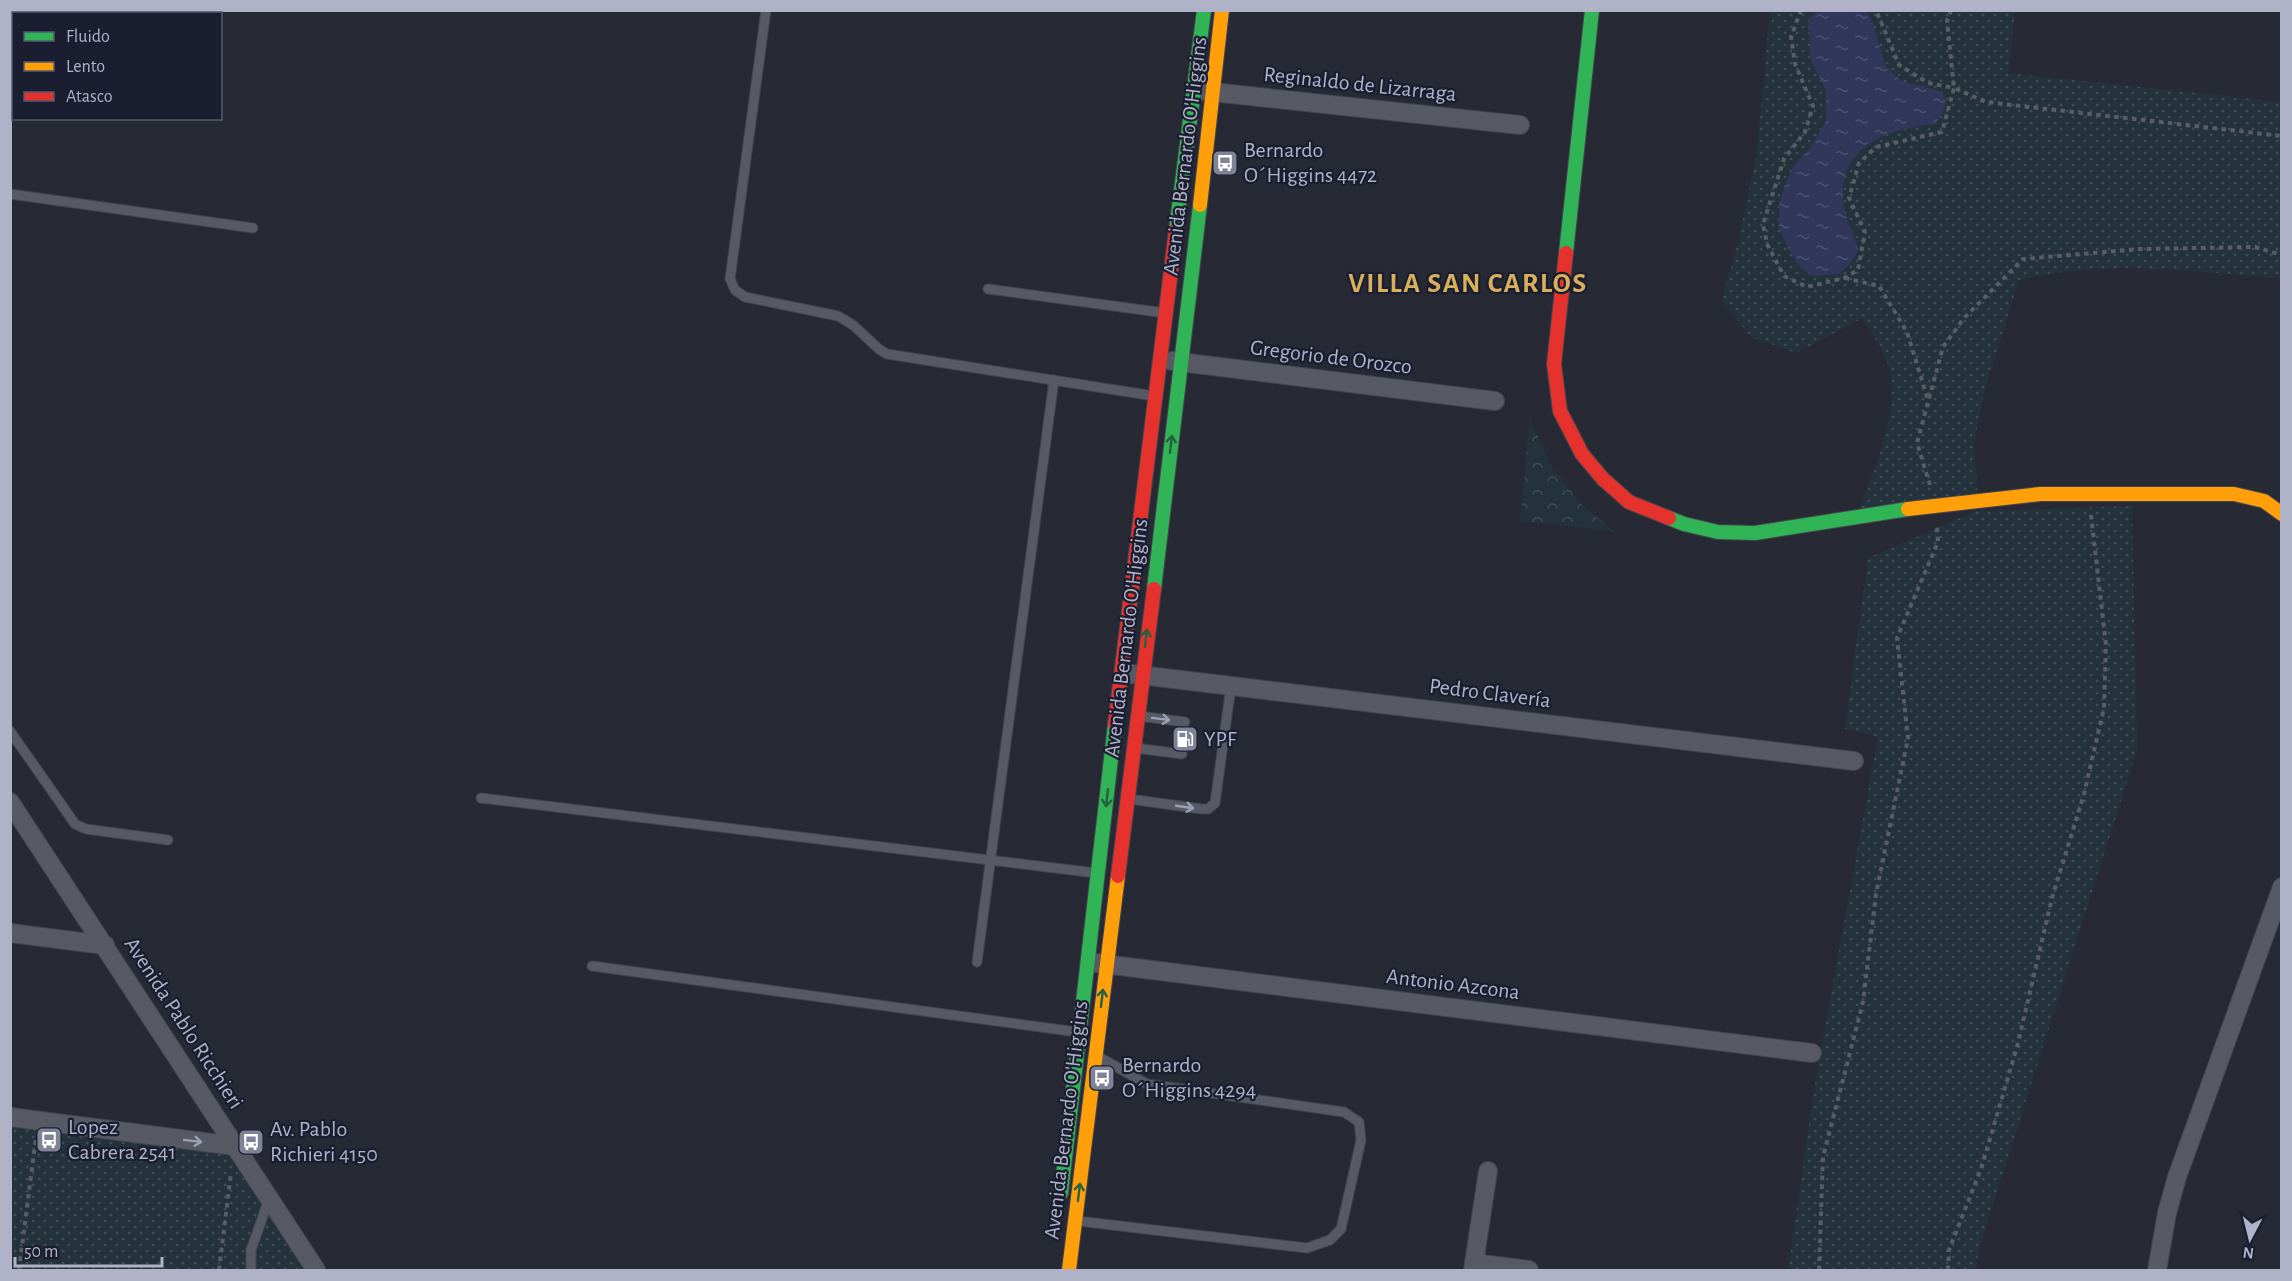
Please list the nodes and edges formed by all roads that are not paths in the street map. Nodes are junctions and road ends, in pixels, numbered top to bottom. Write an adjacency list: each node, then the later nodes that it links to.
1 (766, 10): 14 (lane)
2 (1204, 10): 5 (main road, Avenida Bernardo O'Higgins)
3 (1222, 10): 6 (main road, Avenida Bernardo O'Higgins)
4 (1592, 10): 17 (main road)
5 (1195, 90): 6 (street, Reginaldo de Lizarraga); 11 (main road, Avenida Bernardo O'Higgins)
6 (1214, 93): 7 (street, Reginaldo de Lizarraga); 13 (main road, Avenida Bernardo O'Higgins)
7 (1520, 125)
8 (10, 194): 9 (lane)
9 (253, 228)
10 (988, 289): 11 (lane)
11 (1167, 313): 12 (main road, Avenida Bernardo O'Higgins)
12 (1161, 360): 13 (street, Gregorio de Orozco); 15 (main road, Avenida Bernardo O'Higgins)
13 (1182, 363): 16 (street, Gregorio de Orozco); 19 (main road, Avenida Bernardo O'Higgins, one-way to 13)
14 (1054, 380): 15 (lane); 35 (lane)
15 (1157, 396): 18 (main road, Avenida Bernardo O'Higgins)
16 (1496, 401)
17 (2282, 514)
18 (1121, 672): 19 (street, Pedro Clavería); 36 (main road, Avenida Bernardo O'Higgins, one-way to 36)
19 (1142, 675): 20 (street, Pedro Clavería); 21 (main road, Avenida Bernardo O'Higgins)
20 (1231, 686): 24 (lane); 30 (street, Pedro Clavería)
21 (1137, 716): 22 (lane, one-way to 22); 26 (main road, Avenida Bernardo O'Higgins)
22 (1185, 722)
23 (1214, 726): 24 (lane)
24 (1226, 727): 29 (lane)
25 (10, 731): 34 (lane)
26 (1133, 748): 27 (lane); 32 (main road, Avenida Bernardo O'Higgins)
27 (1182, 754)
28 (1211, 758): 29 (lane)
29 (1222, 759): 32 (lane, one-way to 29)
30 (1854, 761)
31 (481, 798): 35 (lane)
32 (1127, 798): 37 (main road, Avenida Bernardo O'Higgins)
33 (10, 802): 40 (street, Avenida Pablo Ricchieri)
34 (168, 840)
35 (992, 860): 36 (lane); 41 (lane)
36 (1098, 873): 37 (main road); 42 (main road, Avenida Bernardo O'Higgins)
37 (1117, 877): 43 (main road, Avenida Bernardo O'Higgins)
38 (2282, 887): 62 (street)
39 (10, 933): 40 (street)
40 (105, 945): 50 (street, Avenida Pablo Ricchieri)
41 (977, 962)
42 (1088, 962): 43 (street, Antonio Azcona); 45 (main road, Avenida Bernardo O'Higgins)
43 (1107, 965): 46 (main road, Avenida Bernardo O'Higgins, one-way to 43); 47 (street, Antonio Azcona)
44 (592, 966): 45 (lane)
45 (1080, 1032): 46 (main road); 53 (main road, Avenida Bernardo O'Higgins)
46 (1098, 1034): 48 (main road, Avenida Bernardo O'Higgins)
47 (1812, 1053)
48 (1095, 1055): 54 (main road, Avenida Bernardo O'Higgins, one-way to 48); 54 (lane)
49 (10, 1117): 50 (street, one-way to 50)
50 (235, 1146): 52 (street, Avenida Pablo Ricchieri)
51 (1488, 1172): 57 (street)
52 (269, 1199): 58 (lane); 59 (street, Avenida Pablo Ricchieri)
53 (1059, 1205)
54 (1075, 1221): 56 (main road, Avenida Bernardo O'Higgins)
55 (1054, 1251): 56 (main road)
56 (1071, 1253): 60 (main road, Avenida Bernardo O'Higgins)
57 (1473, 1267): 61 (street)
58 (251, 1270)
59 (316, 1270)
60 (1069, 1270)
61 (1529, 1270)
62 (2157, 1270)

